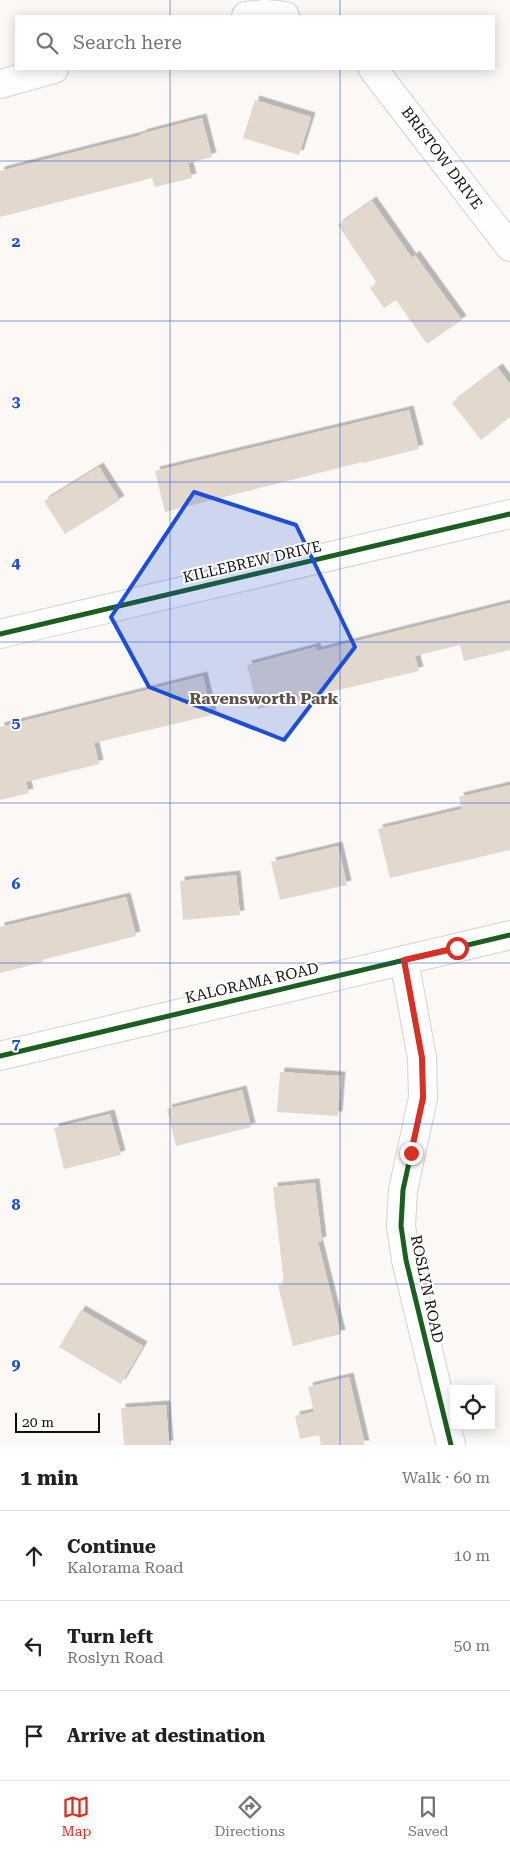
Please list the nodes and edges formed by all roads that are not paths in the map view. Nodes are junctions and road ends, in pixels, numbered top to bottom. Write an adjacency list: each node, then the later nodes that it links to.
1 (256, 15): 2 (street)
2 (275, 15)
3 (50, 70): 5 (street)
4 (374, 70): 6 (street, BRISTOW DRIVE)
5 (0, 84)
6 (510, 248)
7 (510, 514): 8 (street, KILLEBREW DRIVE)
8 (0, 634)
9 (510, 935): 10 (street, KALORAMA ROAD)
10 (404, 960): 11 (street, KALORAMA ROAD); 12 (street, ROSLYN ROAD)
11 (0, 1056)
12 (451, 1445)

